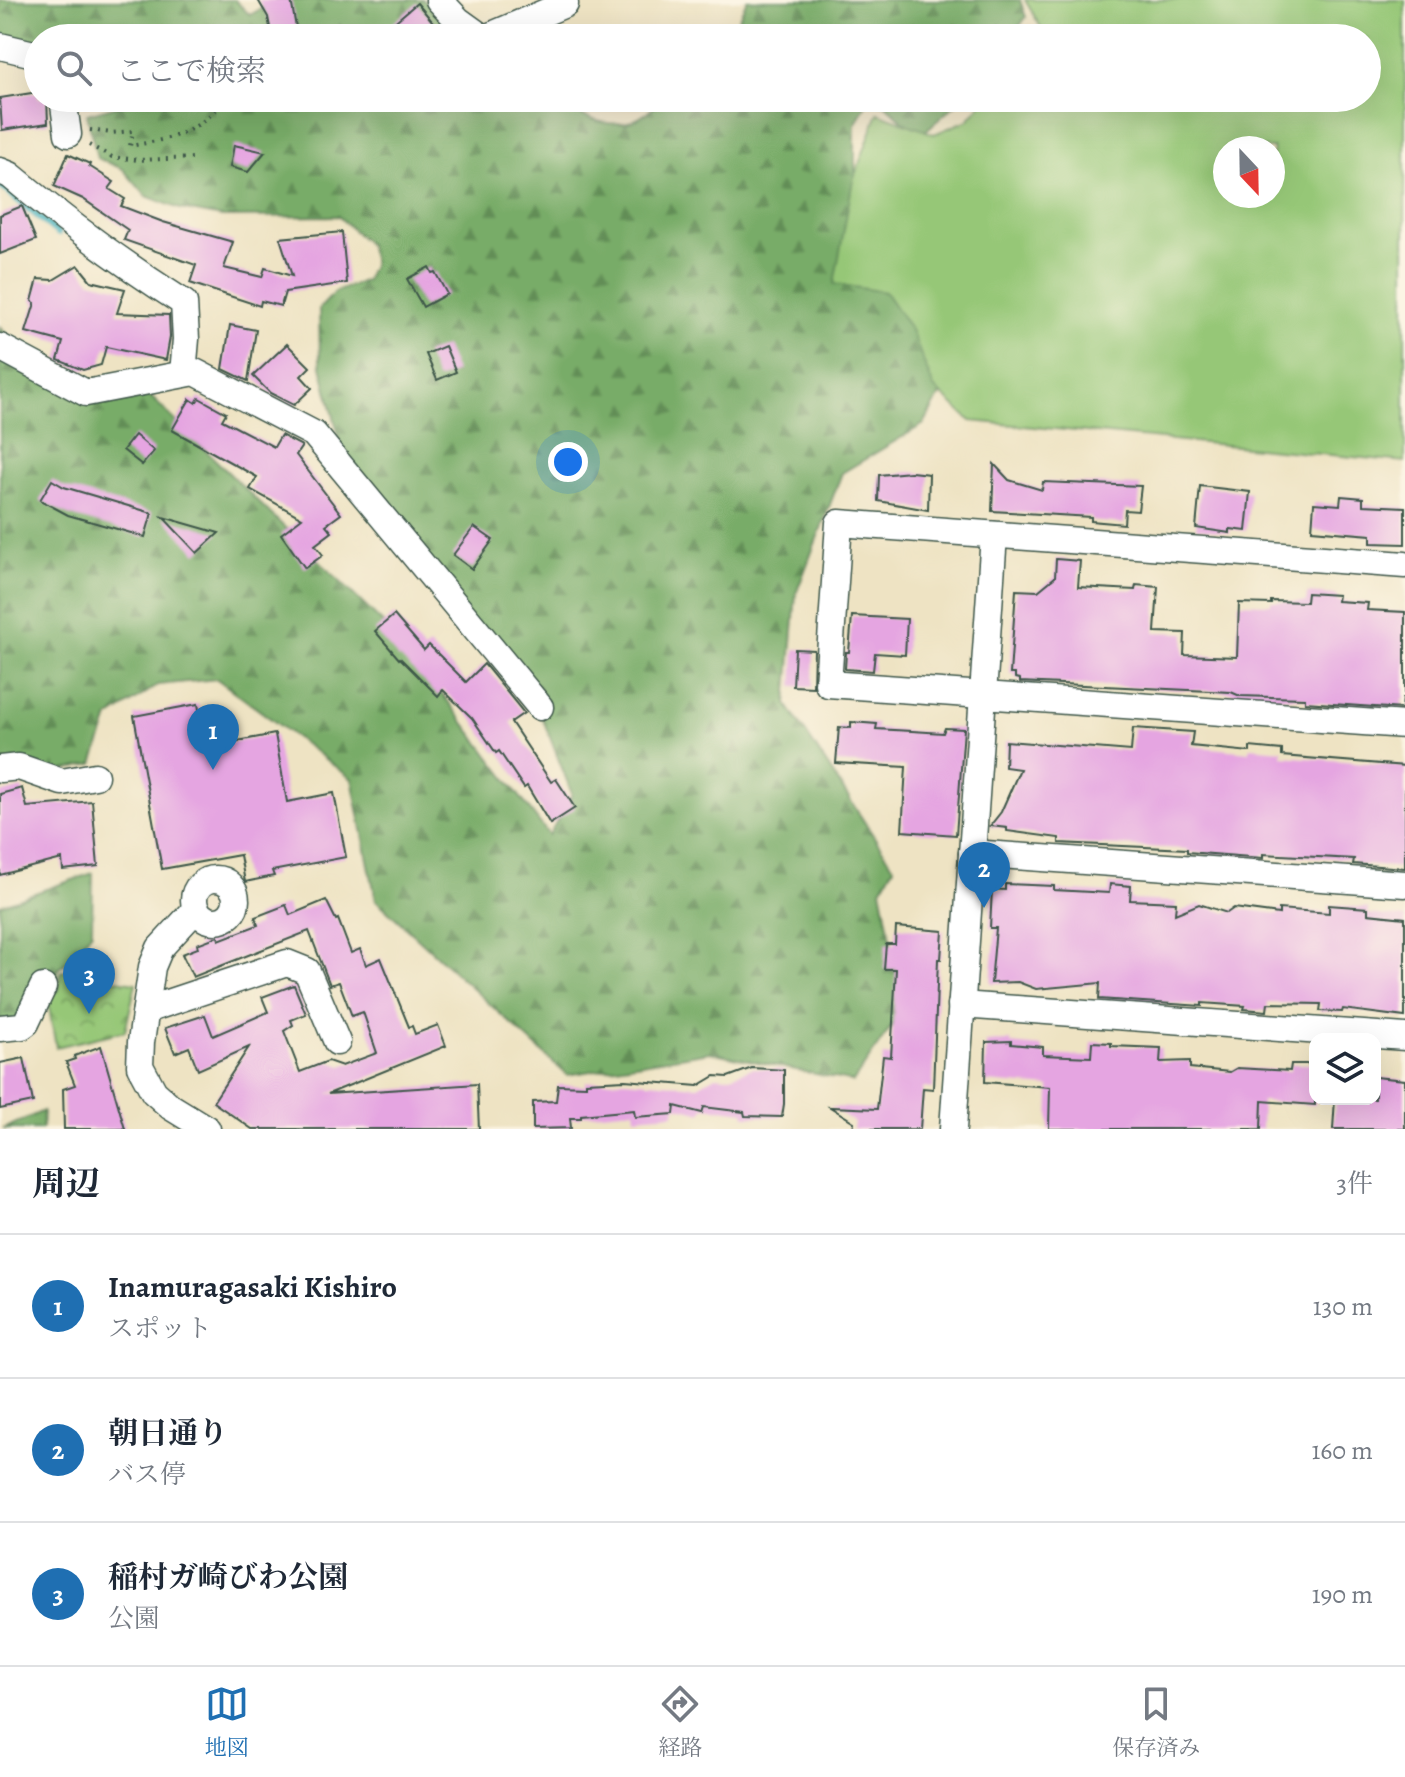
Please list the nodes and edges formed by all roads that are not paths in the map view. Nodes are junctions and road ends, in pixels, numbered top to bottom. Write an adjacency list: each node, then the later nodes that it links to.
1 (439, 0): 3 (street)
2 (565, 4): 4 (street)
3 (464, 24)
4 (517, 24)
5 (0, 46): 6 (street)
6 (24, 52)
7 (65, 112): 8 (street)
8 (68, 134)
9 (0, 171): 11 (street)
10 (0, 347): 11 (street)
11 (183, 374): 15 (street)
12 (994, 535): 13 (street); 14 (street); 14 (street)
13 (1405, 565)
14 (983, 694): 16 (street); 19 (street)
15 (540, 707)
16 (1405, 725)
17 (0, 769): 18 (street)
18 (95, 776)
19 (972, 853): 20 (street); 23 (street)
20 (1405, 884)
21 (195, 910): 24 (street)
22 (43, 987): 25 (street)
23 (961, 1005): 26 (street); 29 (street)
24 (146, 1010): 27 (street); 28 (street)
25 (0, 1028)
26 (1405, 1037)
27 (337, 1042)
28 (207, 1129)
29 (953, 1129)

